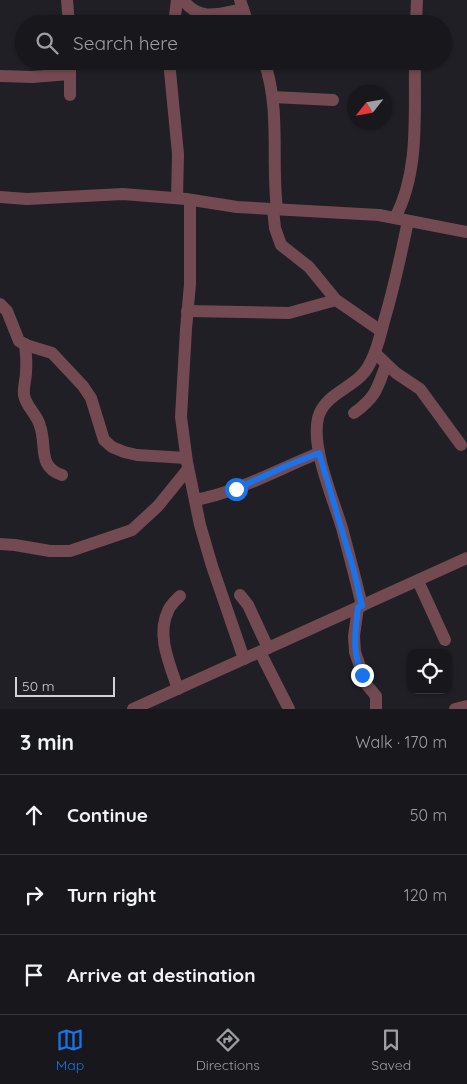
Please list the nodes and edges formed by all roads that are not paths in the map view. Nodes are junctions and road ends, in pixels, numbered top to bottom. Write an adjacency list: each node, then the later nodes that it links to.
1 (67, 0): 6 (street)
2 (177, 0): 7 (street)
3 (183, 0): 5 (street)
4 (417, 0): 8 (street)
5 (242, 4)
6 (68, 15)
7 (175, 15)
8 (416, 15)
9 (62, 70): 14 (street)
10 (70, 70): 15 (street)
11 (170, 70): 19 (street)
12 (267, 70): 16 (street)
13 (415, 70): 21 (street)
14 (0, 76)
15 (70, 95)
16 (272, 97): 17 (street); 20 (street)
17 (333, 100)
18 (0, 197): 19 (street)
19 (184, 199): 20 (street); 26 (street)
20 (275, 209): 21 (street); 24 (street)
21 (395, 218): 22 (street)
22 (408, 221): 23 (street); 27 (street)
23 (467, 232)
24 (336, 300): 26 (street); 27 (street)
25 (0, 304): 28 (street)
26 (188, 311): 34 (street)
27 (381, 331): 29 (street)
28 (25, 344): 34 (street); 35 (street)
29 (375, 352): 30 (street); 33 (street)
30 (386, 365): 31 (street); 32 (street)
31 (354, 413)
32 (460, 445)
33 (319, 453): 36 (street); 42 (street)
34 (187, 464): 36 (street); 37 (street)
35 (62, 475)
36 (195, 500): 45 (street)
37 (0, 544)
38 (467, 558): 39 (street)
39 (418, 581): 42 (street); 43 (street)
40 (240, 595): 44 (street)
41 (180, 596): 46 (street)
42 (360, 606): 44 (street); 50 (street)
43 (445, 640)
44 (264, 650): 45 (street); 49 (street)
45 (244, 659): 46 (street)
46 (178, 689): 48 (street)
47 (467, 706): 51 (street)
48 (133, 709)
49 (289, 709)
50 (376, 709)
51 (454, 709)

